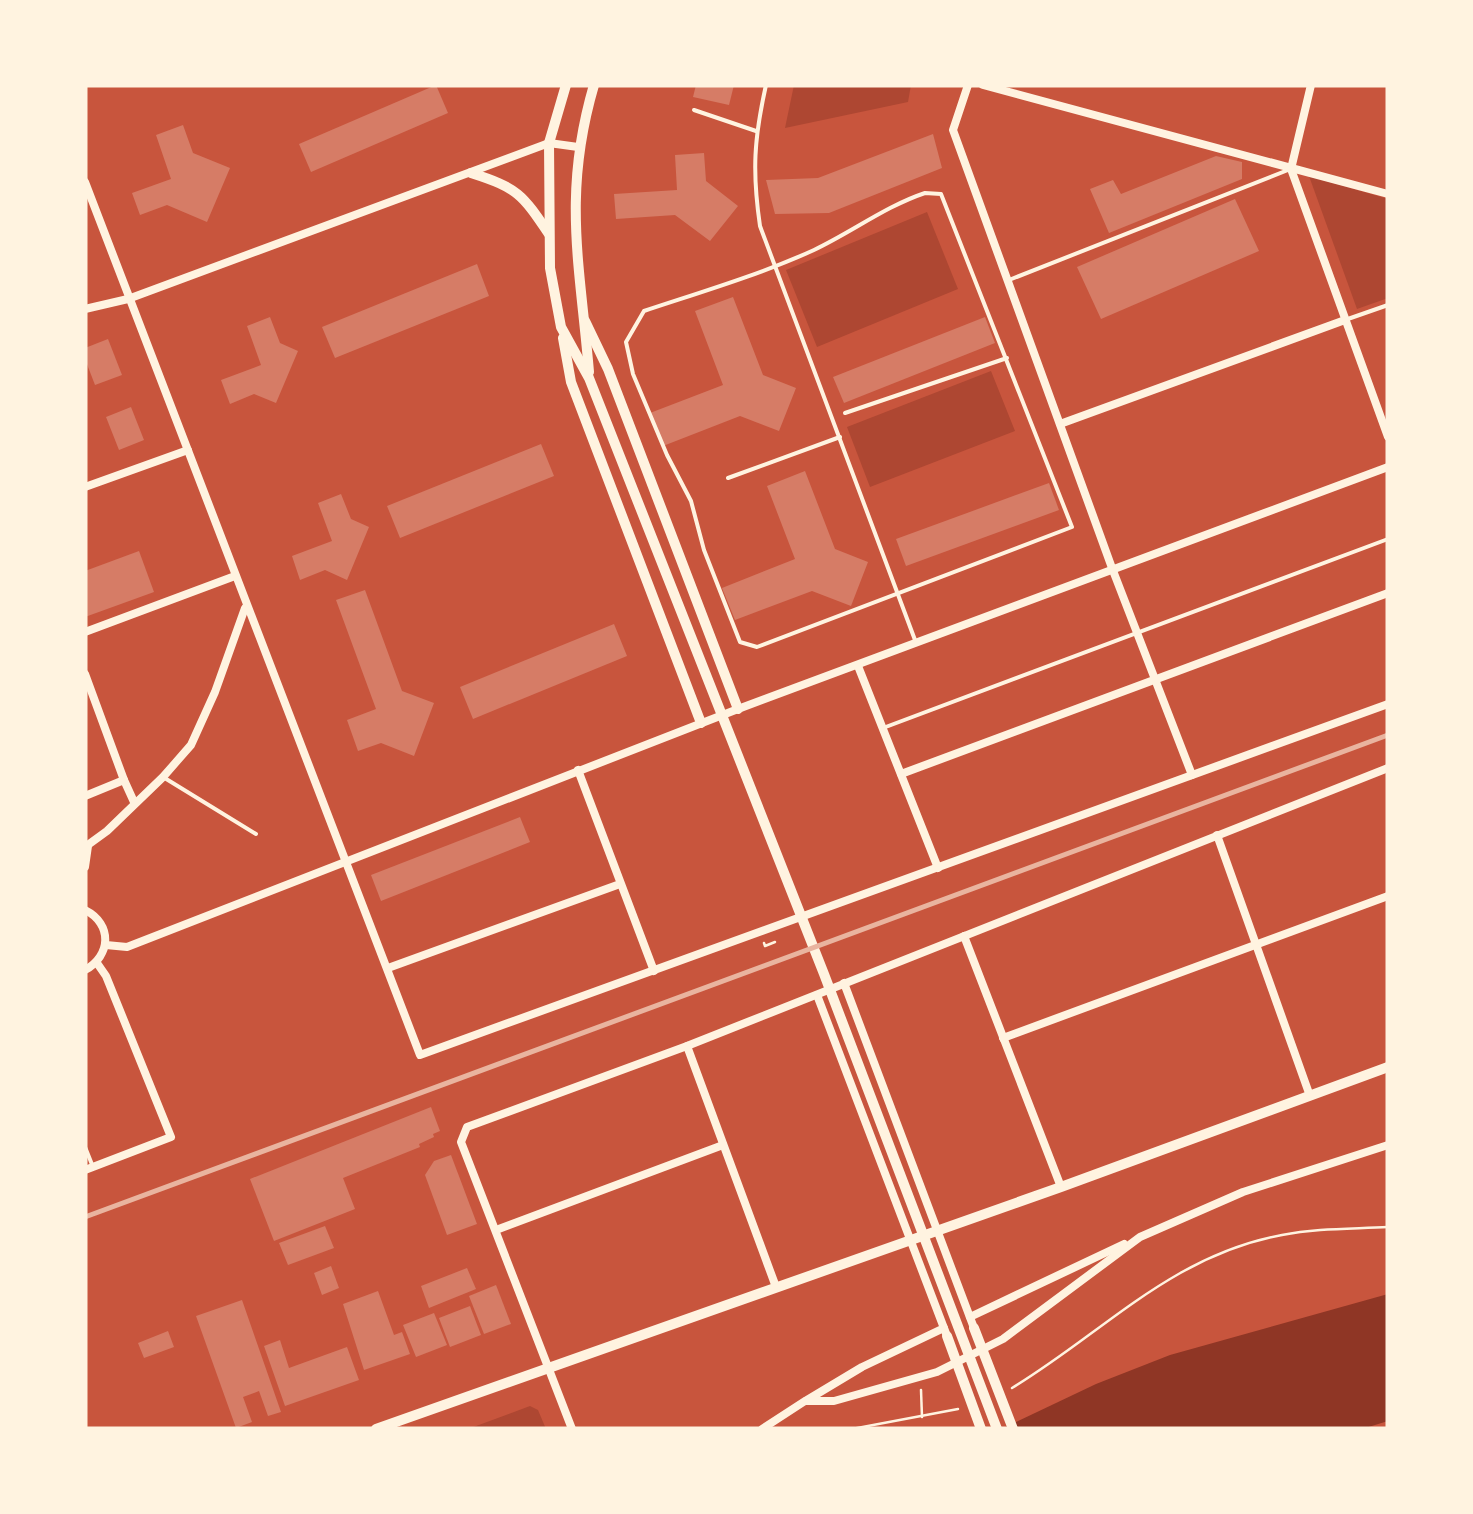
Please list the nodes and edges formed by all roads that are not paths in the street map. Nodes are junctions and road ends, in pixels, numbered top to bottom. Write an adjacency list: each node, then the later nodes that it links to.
1 (566, 85): 9 (street)
2 (594, 85): 10 (street)
3 (766, 85): 8 (lane)
4 (968, 85): 17 (street)
5 (982, 85): 11 (street)
6 (1311, 85): 11 (street)
7 (694, 110): 8 (lane)
8 (756, 131): 16 (lane)
9 (549, 143): 10 (street); 12 (street); 15 (street)
10 (578, 147): 21 (street)
11 (1291, 168): 14 (street); 17 (lane); 22 (street)
12 (471, 173): 15 (street); 18 (street)
13 (85, 182): 18 (street)
14 (1388, 194)
15 (549, 234): 23 (street)
16 (774, 268): 24 (lane); 28 (lane); 37 (lane)
17 (1009, 280): 27 (street)
18 (128, 298): 20 (street); 30 (street)
19 (1388, 305): 22 (lane)
20 (85, 309)
21 (584, 320): 25 (street); 47 (street)
22 (1346, 320): 27 (street); 29 (street)
23 (561, 327): 25 (street); 48 (street)
24 (1007, 358): 26 (lane); 37 (lane)
25 (590, 378): 98 (street)
26 (844, 413)
27 (1060, 424): 35 (street)
28 (840, 436): 32 (lane); 37 (lane)
29 (1388, 438)
30 (188, 450): 33 (street); 36 (street)
31 (1388, 467): 35 (street)
32 (728, 478)
33 (85, 487)
34 (1388, 539): 41 (lane)
35 (1112, 568): 41 (street); 42 (street)
36 (235, 576): 39 (street); 40 (street)
37 (898, 594): 42 (lane)
38 (1388, 594): 45 (street)
39 (246, 606): 54 (street); 61 (street)
40 (85, 632)
41 (1138, 632): 45 (street); 49 (lane)
42 (916, 643): 43 (street)
43 (858, 666): 47 (street); 49 (street)
44 (85, 674): 55 (street)
45 (1156, 677): 52 (street); 53 (street)
46 (1388, 704): 53 (street)
47 (738, 709): 48 (street)
48 (701, 724): 51 (street)
49 (883, 728): 52 (street)
50 (1388, 768): 59 (street)
51 (578, 770): 61 (street); 64 (street)
52 (901, 774): 63 (street)
53 (1192, 775): 63 (street)
54 (163, 777): 57 (street); 58 (lane)
55 (124, 780): 56 (street); 57 (street)
56 (85, 796)
57 (134, 802): 60 (street)
58 (256, 834)
59 (1216, 835): 67 (street); 68 (street)
60 (86, 847): 62 (street)
61 (346, 861): 69 (street); 71 (street)
62 (85, 868)
63 (938, 868): 73 (street)
64 (620, 884): 71 (street); 73 (street)
65 (1388, 896): 68 (street)
66 (85, 910): 69 (street)
67 (964, 936): 74 (street); 76 (street)
68 (1255, 944): 76 (street); 79 (street)
69 (106, 945): 70 (street)
70 (97, 962): 72 (street); 83 (street)
71 (388, 968): 73 (street)
72 (85, 970)
73 (654, 971)
74 (844, 984): 75 (street); 86 (street)
75 (816, 994): 77 (street); 88 (street)
76 (1003, 1038): 84 (street)
77 (687, 1046): 80 (street); 85 (street)
78 (1388, 1067): 79 (street)
79 (1310, 1096): 84 (street)
80 (724, 1145): 85 (street); 89 (street)
81 (1388, 1145): 87 (street)
82 (85, 1147): 83 (lane)
83 (89, 1168)
84 (1061, 1187): 86 (street)
85 (496, 1230): 92 (street)
86 (937, 1230): 88 (street); 90 (street)
87 (1140, 1237): 90 (street); 93 (street)
88 (910, 1240): 89 (street); 91 (street)
89 (776, 1287): 92 (street)
90 (972, 1322): 99 (street)
91 (946, 1332): 93 (street); 97 (street)
92 (548, 1368): 94 (street); 95 (street)
93 (805, 1400): 96 (street)
94 (376, 1429)
95 (572, 1429)
96 (762, 1429)
97 (982, 1429)
98 (997, 1429)
99 (1013, 1429)

